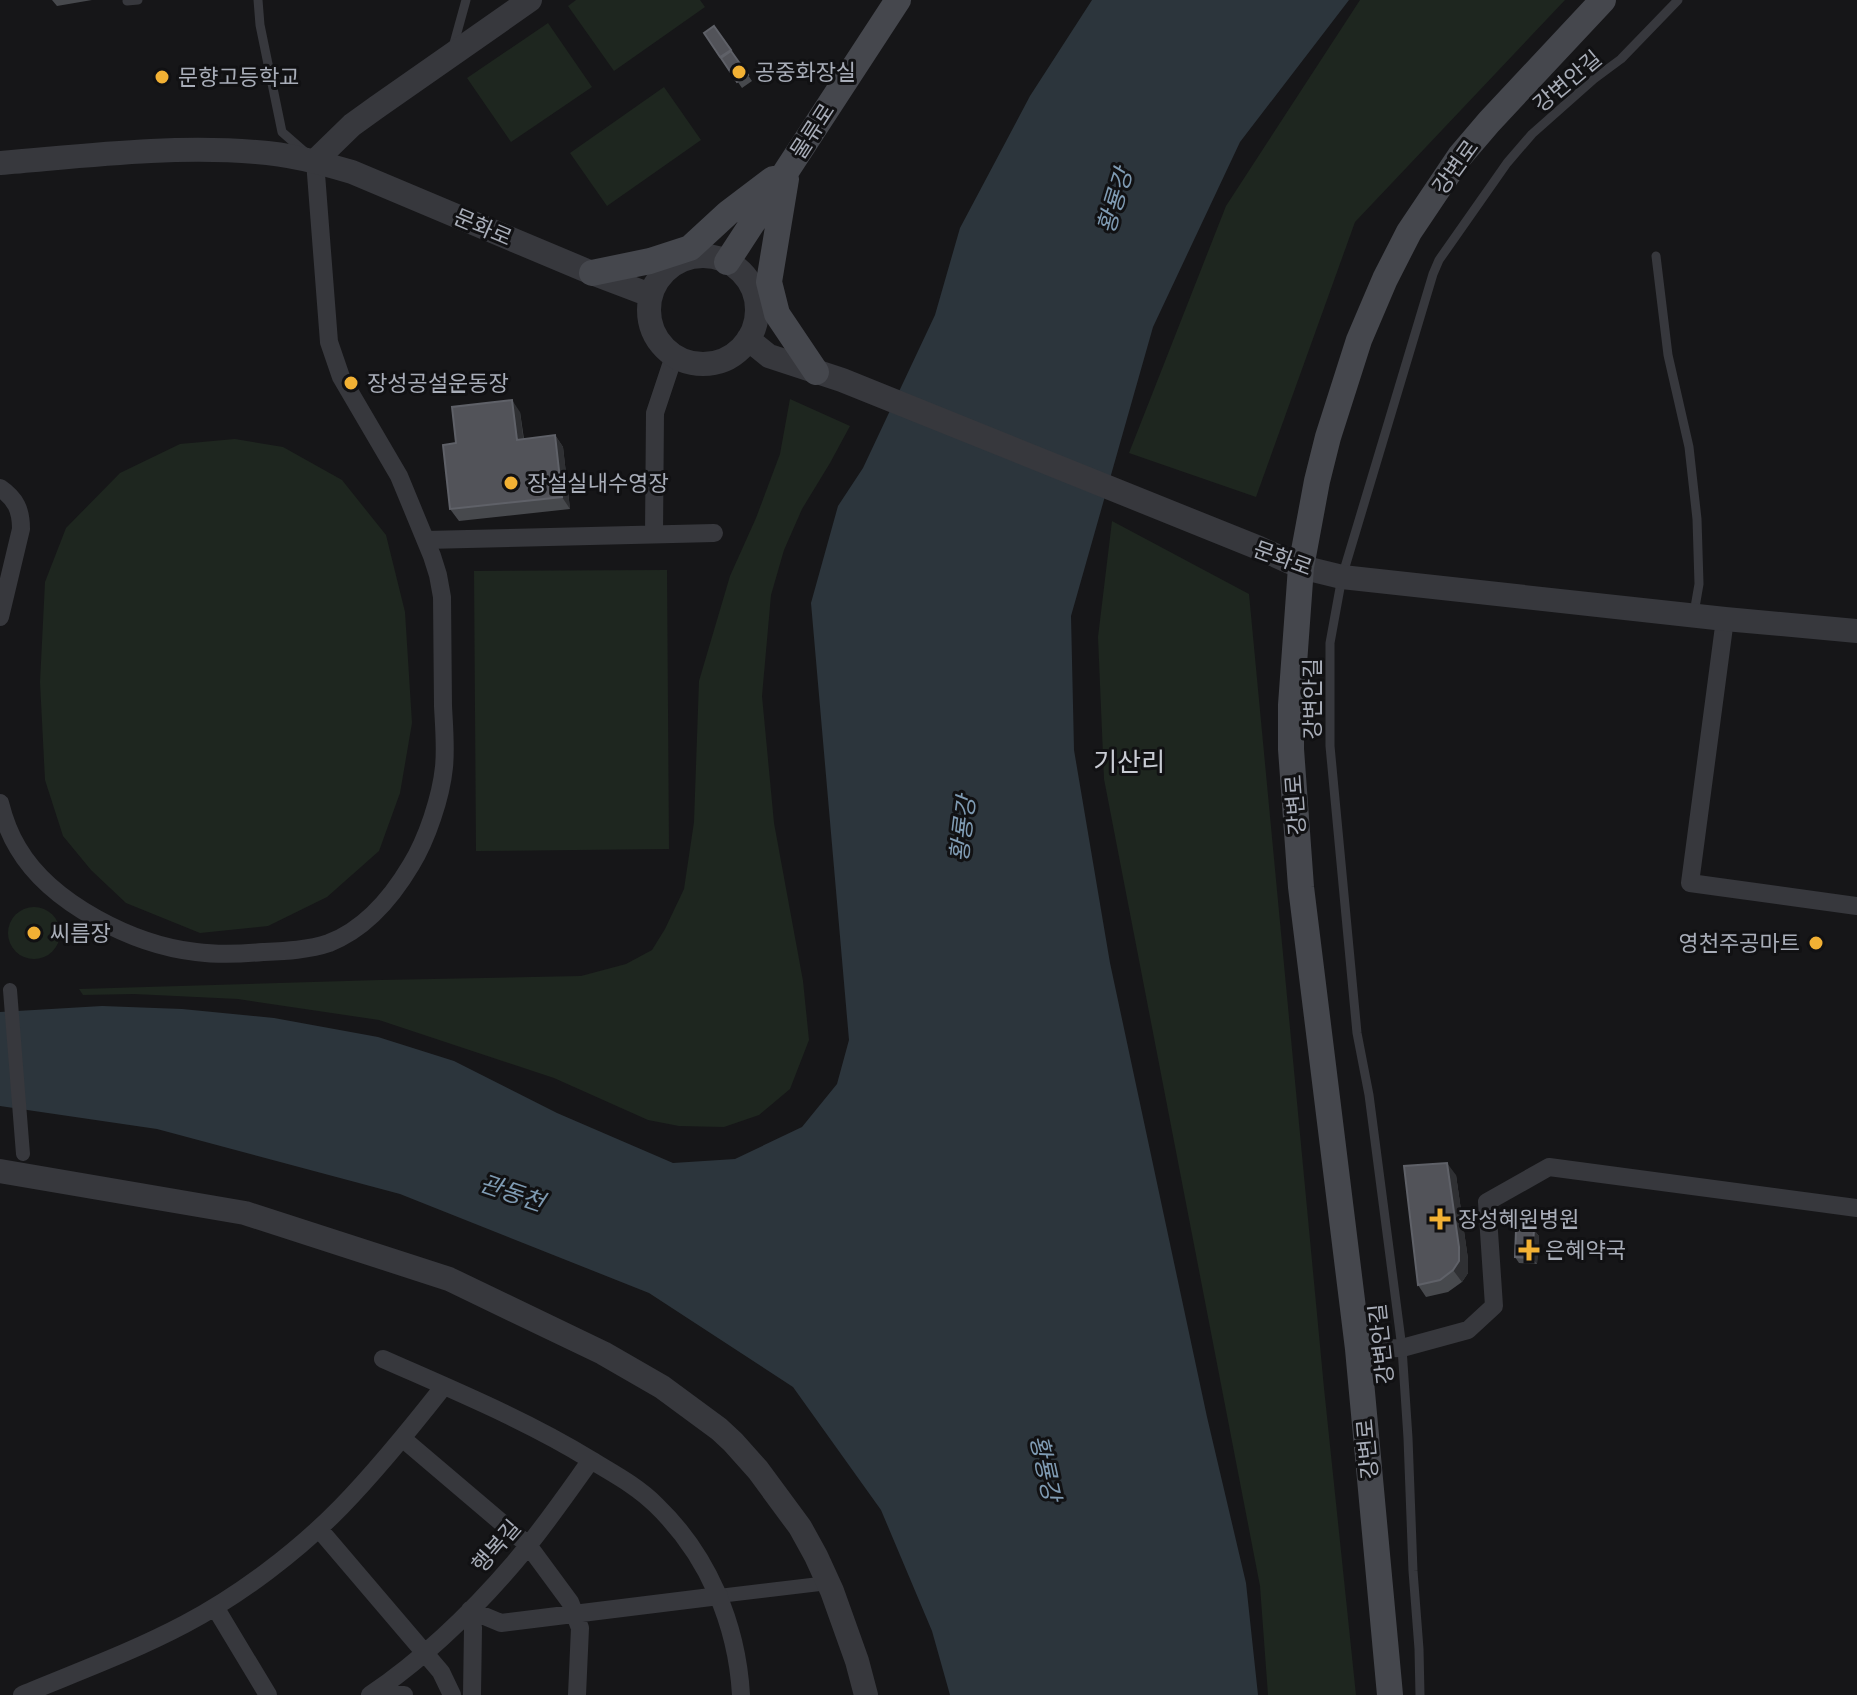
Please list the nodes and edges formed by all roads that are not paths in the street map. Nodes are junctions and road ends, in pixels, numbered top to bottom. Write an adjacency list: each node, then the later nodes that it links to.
1 (258, 0): 8 (lane)
2 (466, 0): 7 (lane)
3 (530, 0): 7 (street)
4 (898, 0): 10 (main road, 물류로)
5 (1603, 0): 22 (main road, 강변로)
6 (1678, 0): 23 (lane, 강변안길)
7 (450, 54): 8 (street)
8 (315, 161): 9 (street, 문화로); 13 (street, 문화로); 21 (street)
9 (0, 163)
10 (788, 167): 12 (main road, 물류로); 13 (main road); 17 (main road)
11 (1656, 256): 24 (lane)
12 (727, 262): 14 (street); 15 (street)
13 (592, 273): 14 (street, 문화로)
14 (650, 295): 16 (street)
15 (748, 339): 16 (street); 17 (street, 문화로)
16 (674, 356): 20 (street)
17 (816, 372): 22 (street, 문화로)
18 (0, 488): 25 (street)
19 (714, 533): 20 (street)
20 (654, 534): 21 (street)
21 (426, 540): 28 (street)
22 (1301, 567): 23 (street, 문화로); 35 (main road, 강변로)
23 (1342, 577): 24 (street, 문화로); 34 (lane, 강변안길)
24 (1694, 615): 26 (street, 문화로)
25 (0, 617)
26 (1725, 619): 27 (street, 문화로); 29 (street)
27 (1857, 631)
28 (0, 803)
29 (1857, 906)
30 (10, 990): 31 (street)
31 (23, 1154)
32 (0, 1171): 42 (street)
33 (1857, 1208): 34 (street)
34 (1402, 1348): 35 (street); 59 (lane, 강변안길)
35 (1358, 1349): 58 (main road, 강변로)
36 (383, 1359): 37 (street)
37 (444, 1386): 38 (street); 39 (street)
38 (402, 1438): 40 (street); 41 (street)
39 (591, 1460): 41 (street, 행복길); 43 (street)
40 (319, 1529): 44 (street); 47 (street)
41 (528, 1545): 45 (street, 행복길); 46 (street)
42 (828, 1583): 43 (street); 57 (street)
43 (719, 1596): 46 (street); 56 (street)
44 (215, 1607): 48 (street); 51 (street)
45 (470, 1610): 46 (street); 47 (street, 행복길); 54 (street)
46 (575, 1614): 55 (street)
47 (425, 1653): 49 (street, 행복길); 53 (street)
48 (49, 1690): 50 (street)
49 (371, 1694): 52 (street)
50 (22, 1695)
51 (268, 1695)
52 (404, 1695)
53 (452, 1695)
54 (472, 1695)
55 (577, 1695)
56 (741, 1695)
57 (866, 1695)
58 (1390, 1695)
59 (1420, 1695)

